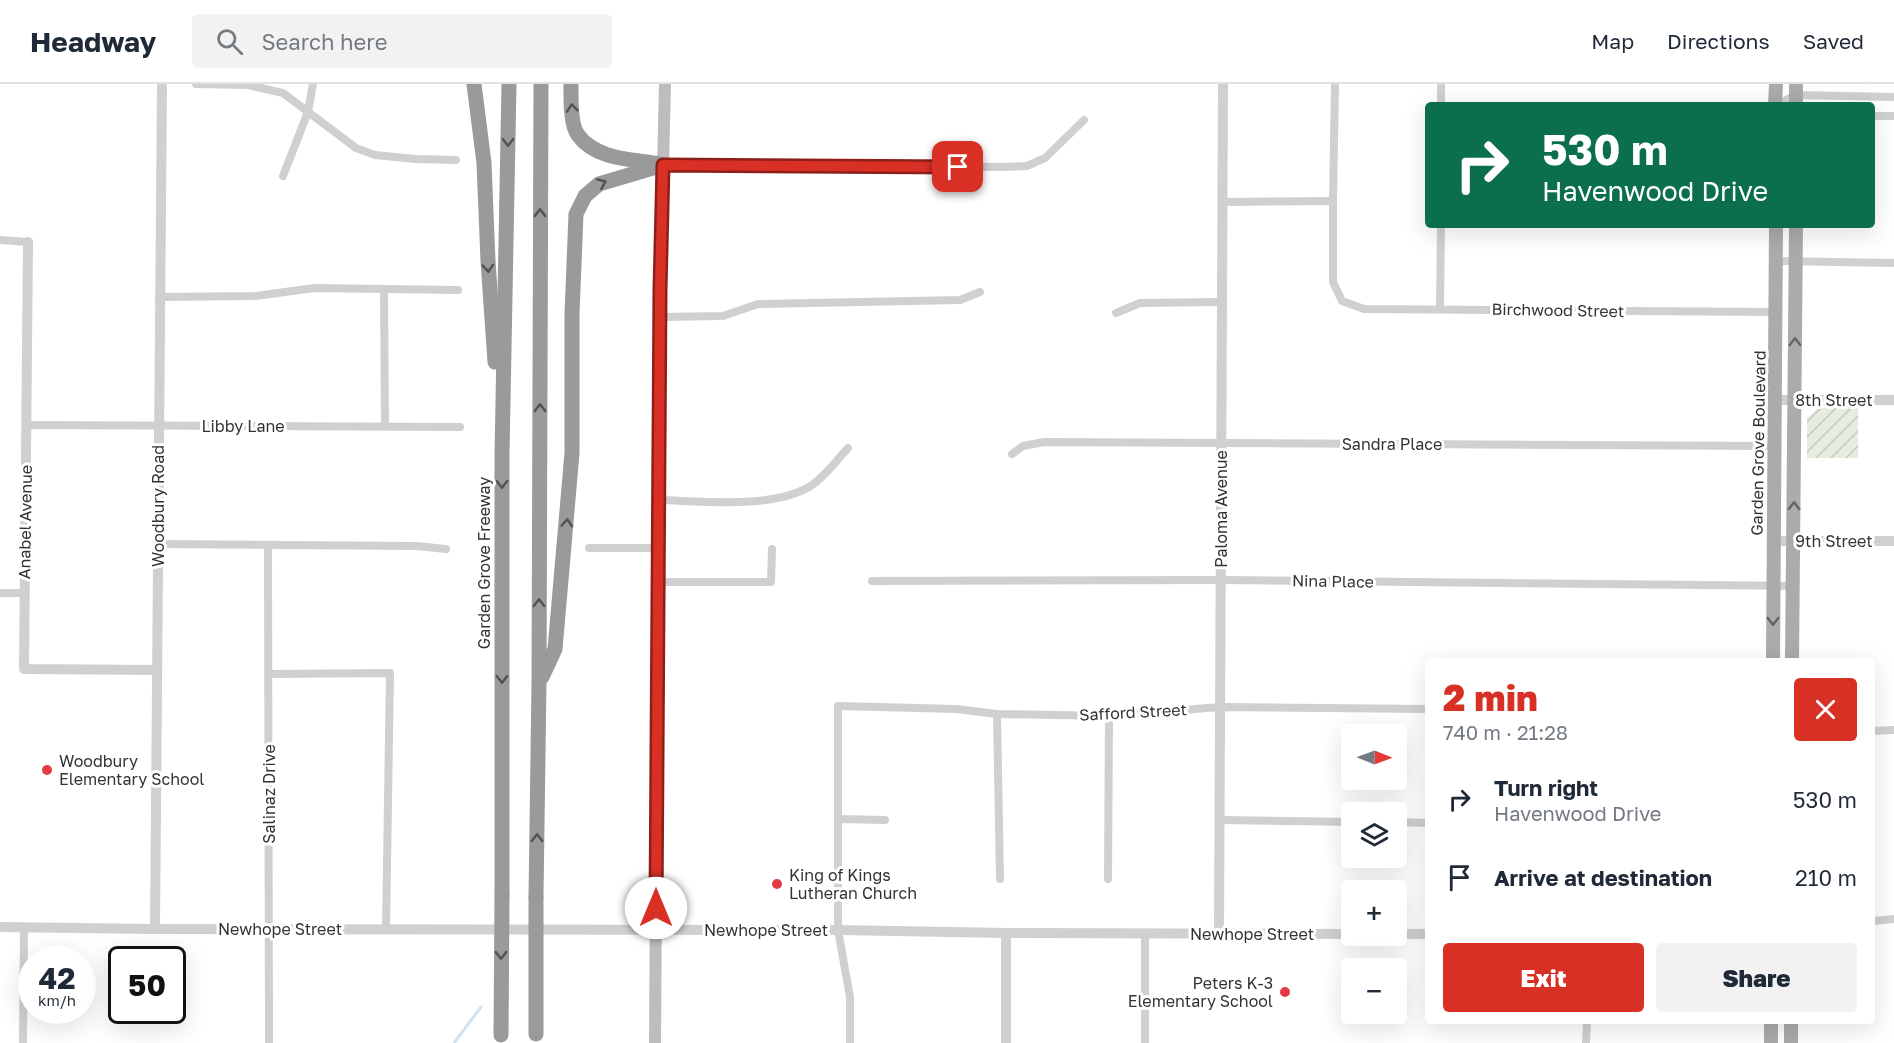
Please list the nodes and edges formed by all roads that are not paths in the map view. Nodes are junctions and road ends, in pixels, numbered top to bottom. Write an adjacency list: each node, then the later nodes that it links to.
1 (162, 84): 38 (street, Woodbury Road)
2 (196, 84): 18 (street)
3 (313, 84): 18 (street)
4 (474, 84): 54 (highway, one-way to 54)
5 (509, 84): 54 (highway, Garden Grove Freeway, one-way to 54)
6 (541, 84): 77 (highway, one-way to 6)
7 (571, 84): 23 (highway, one-way to 7)
8 (665, 84): 23 (main road)
9 (1223, 84): 26 (street, Paloma Avenue)
10 (1335, 84): 25 (street)
11 (1441, 84): 15 (street)
12 (1776, 84): 16 (main road)
13 (1796, 95): 14 (street); 17 (street)
14 (1894, 97)
15 (1441, 102)
16 (1776, 102)
17 (1782, 102)
18 (308, 112): 22 (street); 24 (street)
19 (1875, 116): 20 (street)
20 (1894, 116)
21 (1084, 120): 23 (street)
22 (456, 160)
23 (663, 165): 43 (main road); 77 (highway, one-way to 23)
24 (283, 176)
25 (1333, 201): 26 (street); 40 (street, Birchwood Street)
26 (1223, 202): 39 (street, Paloma Avenue)
27 (1441, 228): 40 (street)
28 (1776, 228): 32 (main road, Garden Grove Boulevard)
29 (1796, 228): 33 (main road)
30 (0, 240): 31 (street)
31 (28, 242): 47 (street, Anabel Avenue)
32 (1775, 261): 33 (street); 41 (main road, Garden Grove Boulevard)
33 (1795, 262): 34 (street); 45 (main road, one-way to 33)
34 (1894, 263)
35 (384, 289): 36 (street); 38 (street); 49 (street)
36 (458, 290)
37 (980, 292): 43 (street)
38 (159, 297): 48 (street, Woodbury Road)
39 (1222, 302): 42 (street); 51 (street, Paloma Avenue)
40 (1440, 309): 41 (street, Birchwood Street)
41 (1775, 312): 44 (main road, Garden Grove Boulevard)
42 (1116, 313)
43 (660, 317): 56 (main road)
44 (1775, 400): 45 (street, 8th Street); 52 (main road, Garden Grove Boulevard)
45 (1795, 400): 46 (street, 8th Street); 58 (main road, one-way to 45)
46 (1894, 400)
47 (26, 425): 48 (street, Libby Lane); 72 (street, Anabel Avenue)
48 (158, 425): 49 (street, Libby Lane); 60 (street, Woodbury Road)
49 (385, 426): 50 (street, Libby Lane)
50 (460, 427)
51 (1222, 443): 52 (street, Sandra Place); 55 (street, Sandra Place); 66 (street, Paloma Avenue)
52 (1774, 446): 57 (main road, Garden Grove Boulevard)
53 (848, 448): 56 (street)
54 (502, 454): 110 (highway, Garden Grove Freeway, one-way to 110, bridge)
55 (1012, 454)
56 (658, 500): 63 (main road)
57 (1773, 541): 58 (street, 9th Street); 69 (main road, Garden Grove Boulevard)
58 (1793, 541): 59 (street, 9th Street); 70 (main road)
59 (1894, 541)
60 (159, 544): 61 (street); 75 (street, Woodbury Road)
61 (268, 546): 64 (street); 76 (street, Salinaz Drive)
62 (589, 548): 63 (street)
63 (658, 548): 68 (main road)
64 (446, 549)
65 (772, 549): 68 (street)
66 (1221, 580): 67 (street, Nina Place); 69 (street, Nina Place); 78 (street, Paloma Avenue)
67 (873, 581)
68 (658, 582): 99 (main road)
69 (1773, 585): 70 (street, Nina Place); 73 (main road, Garden Grove Boulevard, one-way to 73)
70 (1793, 586): 74 (main road)
71 (0, 592): 72 (street)
72 (25, 593): 75 (street, Anabel Avenue)
73 (1773, 658)
74 (1792, 658)
75 (157, 670): 97 (street, Woodbury Road)
76 (269, 674): 96 (street); 98 (street, Salinaz Drive)
77 (539, 683): 111 (highway, one-way to 77, bridge)
78 (1220, 707): 79 (street, Safford Street); 81 (street, Safford Street); 86 (street, Paloma Avenue)
79 (1425, 709)
80 (997, 714): 81 (street, Safford Street); 84 (street, Safford Street); 90 (street)
81 (1109, 716): 91 (street)
82 (1894, 730): 83 (street)
83 (1875, 731)
84 (839, 819): 85 (street); 100 (street)
85 (885, 820)
86 (1220, 820): 87 (street); 103 (street, Paloma Avenue)
87 (1341, 822)
88 (1407, 822): 89 (street)
89 (1425, 823)
90 (1000, 879)
91 (1108, 879)
92 (1894, 919): 93 (street)
93 (1875, 921)
94 (0, 927): 95 (street, Newhope Street)
95 (24, 927): 97 (street, Newhope Street); 112 (street)
96 (386, 928): 98 (street, Newhope Street); 99 (street, Newhope Street)
97 (154, 929): 98 (street, Newhope Street)
98 (268, 929): 113 (street, Salinaz Drive)
99 (656, 930): 100 (street, Newhope Street); 114 (main road)
100 (838, 930): 101 (street, Newhope Street); 115 (street)
101 (1006, 933): 102 (street, Newhope Street); 116 (street)
102 (1145, 933): 103 (street, Newhope Street); 117 (street)
103 (1219, 933): 104 (street, Newhope Street)
104 (1341, 934)
105 (1407, 934): 106 (street)
106 (1425, 934)
107 (1587, 1024): 118 (street)
108 (1771, 1024): 119 (main road)
109 (1791, 1024): 120 (main road)
110 (501, 1039)
111 (536, 1039)
112 (23, 1043)
113 (269, 1043)
114 (655, 1043)
115 (850, 1043)
116 (1006, 1043)
117 (1145, 1043)
118 (1586, 1043)
119 (1771, 1043)
120 (1791, 1043)

